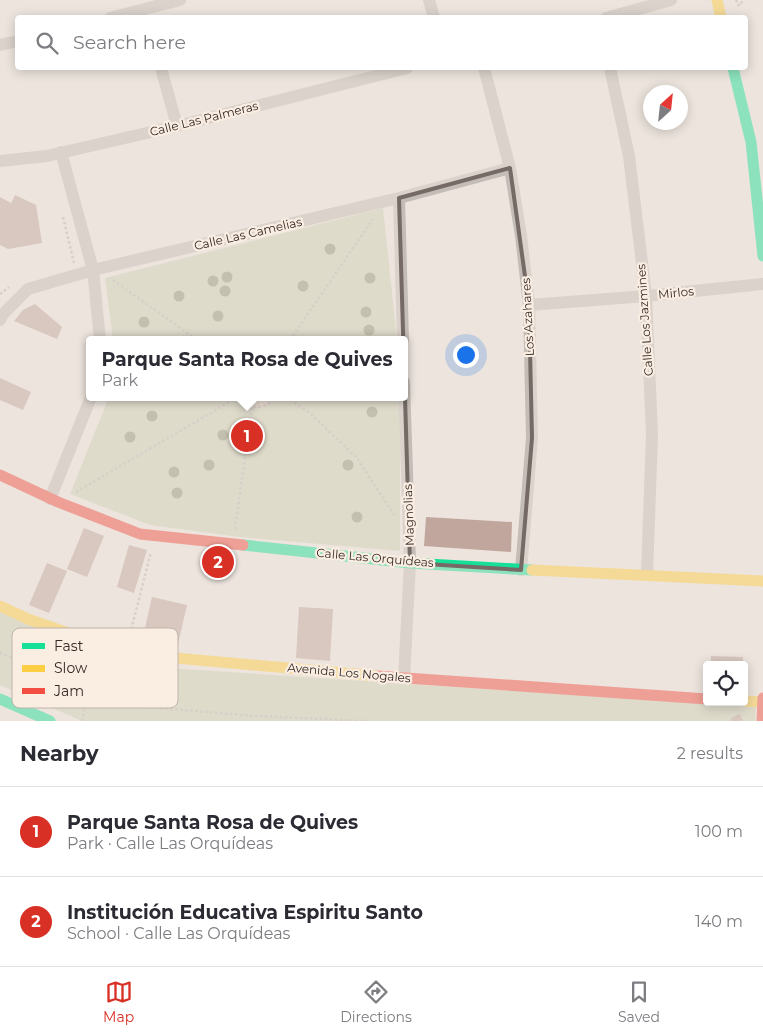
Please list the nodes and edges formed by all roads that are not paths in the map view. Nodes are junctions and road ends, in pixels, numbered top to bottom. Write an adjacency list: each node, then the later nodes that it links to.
1 (180, 0): 5 (street)
2 (429, 0): 7 (street)
3 (671, 0): 8 (street)
4 (717, 0): 9 (street)
5 (147, 13): 6 (street)
6 (132, 15)
7 (433, 15)
8 (617, 15)
9 (720, 15)
10 (15, 41): 11 (street)
11 (0, 45)
12 (162, 70): 17 (street)
13 (399, 70): 17 (street, Calle Las Palmeras)
14 (485, 70): 20 (street, Los Azahares)
15 (610, 70): 25 (street, Calle Los Jazmines)
16 (733, 70): 22 (street)
17 (177, 126): 18 (street, Calle Las Palmeras)
18 (60, 152): 19 (street, Calle Las Palmeras); 23 (street)
19 (0, 161)
20 (510, 168): 21 (street, Calle Las Camelias); 26 (street, Los Azahares)
21 (399, 198): 23 (street, Calle Las Camelias); 29 (street)
22 (763, 256)
23 (98, 269): 27 (street, Calle Las Camelias); 28 (street)
24 (763, 284): 25 (street, Mirlos)
25 (646, 296): 26 (street, Mirlos); 36 (street, Calle Los Jazmines)
26 (529, 305): 35 (street, Los Azahares)
27 (0, 320)
28 (100, 336)
29 (403, 336)
30 (90, 401): 33 (street)
31 (405, 401): 34 (street, Magnolias)
32 (0, 475): 33 (street, Calle Las Orquídeas)
33 (54, 500): 34 (street, Calle Las Orquídeas)
34 (410, 563): 35 (street, Calle Las Orquídeas); 41 (street, Magnolias)
35 (521, 570): 36 (street, Calle Las Orquídeas)
36 (647, 574): 37 (street, Calle Las Orquídeas)
37 (763, 581)
38 (0, 606): 39 (street, Avenida Los Nogales)
39 (54, 628)
40 (178, 658): 41 (street, Avenida Los Nogales)
41 (404, 678): 44 (street, Avenida Los Nogales)
42 (763, 698): 46 (street)
43 (0, 699): 47 (street)
44 (703, 699)
45 (748, 701): 46 (street)
46 (763, 702): 50 (street)
47 (12, 704)
48 (20, 708): 49 (street)
49 (50, 721)
50 (762, 721)

